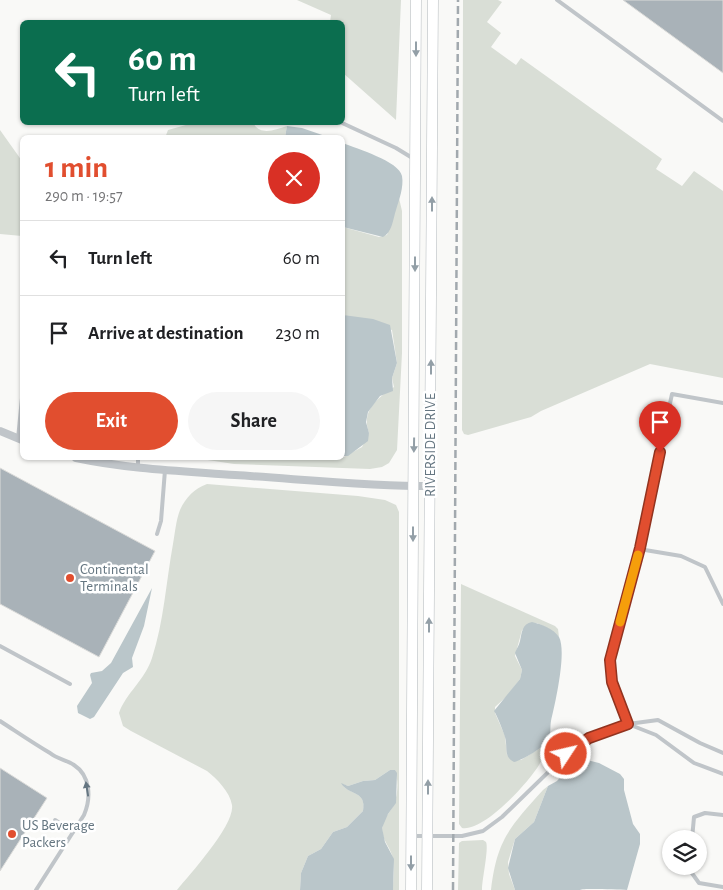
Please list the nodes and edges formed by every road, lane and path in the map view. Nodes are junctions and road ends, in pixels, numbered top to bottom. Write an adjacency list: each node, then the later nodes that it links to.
1 (416, 0): 6 (main road, RIVERSIDE DRIVE, one-way to 6)
2 (433, 0): 15 (main road, RIVERSIDE DRIVE, one-way to 2)
3 (557, 0): 4 (lane)
4 (723, 121)
5 (345, 124): 6 (lane)
6 (416, 161): 14 (main road, RIVERSIDE DRIVE, one-way to 14)
7 (723, 403): 17 (lane)
8 (0, 431): 9 (street)
9 (20, 439)
10 (90, 460): 12 (street)
11 (138, 460): 12 (lane)
12 (138, 467): 13 (street)
13 (165, 469): 14 (street); 16 (lane)
14 (414, 486): 15 (street); 29 (main road, RIVERSIDE DRIVE, one-way to 29)
15 (430, 486): 30 (main road, RIVERSIDE DRIVE, one-way to 15)
16 (157, 534)
17 (640, 548): 18 (lane); 22 (lane)
18 (723, 604)
19 (0, 646): 20 (lane)
20 (70, 684)
21 (0, 721): 28 (lane, one-way to 21)
22 (628, 724): 23 (lane); 24 (lane); 30 (lane)
23 (723, 753)
24 (723, 774)
25 (723, 815): 27 (lane)
26 (55, 820): 28 (lane)
27 (693, 830)
28 (73, 832): 33 (lane)
29 (412, 836): 30 (lane); 34 (main road, RIVERSIDE DRIVE, one-way to 34)
30 (428, 836): 35 (main road, RIVERSIDE DRIVE)
31 (693, 875): 32 (lane)
32 (723, 887)
33 (36, 890)
34 (411, 890)
35 (428, 890)

